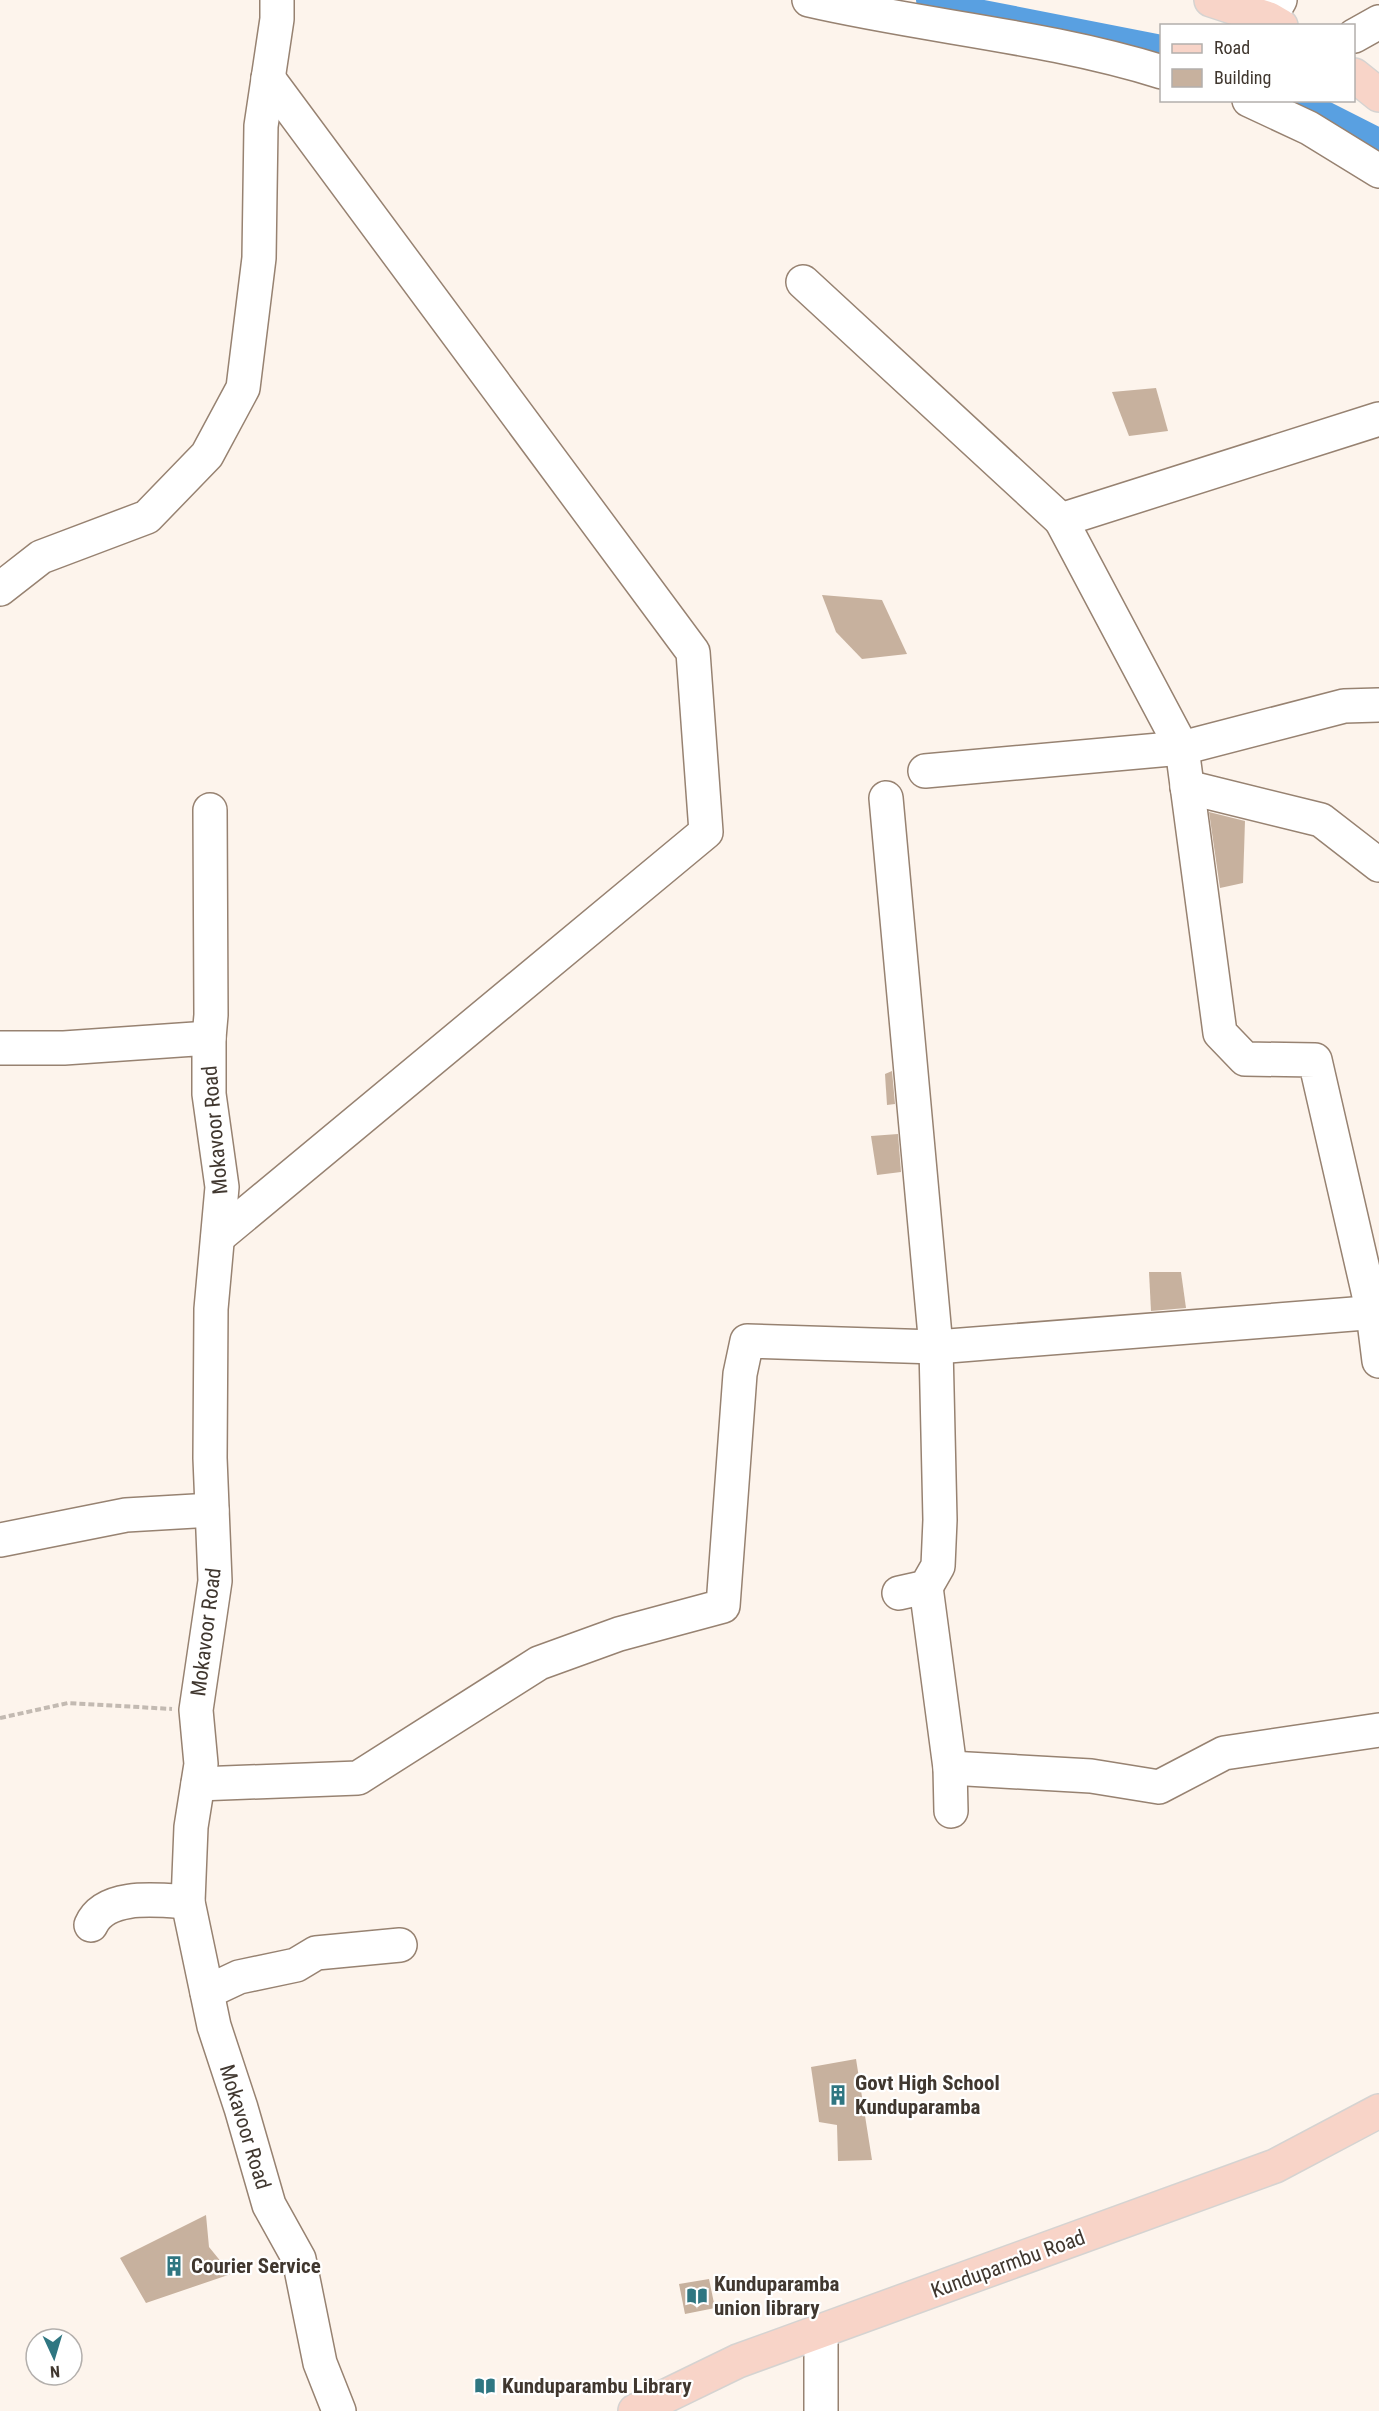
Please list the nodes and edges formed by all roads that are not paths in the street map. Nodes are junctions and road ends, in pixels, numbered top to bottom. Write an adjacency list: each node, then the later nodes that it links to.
1 (277, 0): 9 (street)
2 (809, 0): 7 (street)
3 (1211, 0): 4 (main road)
4 (1277, 15)
5 (1379, 22): 6 (street)
6 (1355, 35)
7 (1160, 72)
8 (1355, 77): 10 (main road)
9 (268, 78): 16 (street); 26 (street)
10 (1379, 95)
11 (1253, 102): 12 (street)
12 (1379, 171)
13 (803, 282): 15 (street)
14 (1379, 419): 15 (street)
15 (1061, 520): 18 (street)
16 (0, 589)
17 (1379, 705): 18 (street)
18 (1182, 748): 19 (street); 20 (street)
19 (925, 771)
20 (1187, 787): 23 (street); 27 (street)
21 (886, 798): 28 (street)
22 (210, 810): 24 (street)
23 (1379, 865)
24 (209, 1038): 25 (street, Mokavoor Road); 26 (street, Mokavoor Road)
25 (0, 1048)
26 (218, 1237): 30 (street, Mokavoor Road)
27 (1376, 1312): 28 (street); 29 (street)
28 (936, 1347): 33 (street); 34 (street)
29 (1379, 1361)
30 (212, 1510): 31 (street); 34 (street, Mokavoor Road)
31 (0, 1540)
32 (1379, 1730): 33 (street)
33 (950, 1768): 35 (street)
34 (198, 1784): 36 (street, Mokavoor Road)
35 (951, 1811)
36 (188, 1902): 37 (street); 39 (street, Mokavoor Road)
37 (91, 1925)
38 (400, 1946): 39 (street)
39 (207, 1992): 43 (street, Mokavoor Road)
40 (1379, 2111): 41 (main road, Kunduparmbu Road)
41 (821, 2333): 42 (main road, Kunduparmbu Road); 44 (street)
42 (637, 2410)
43 (339, 2411)
44 (821, 2411)

